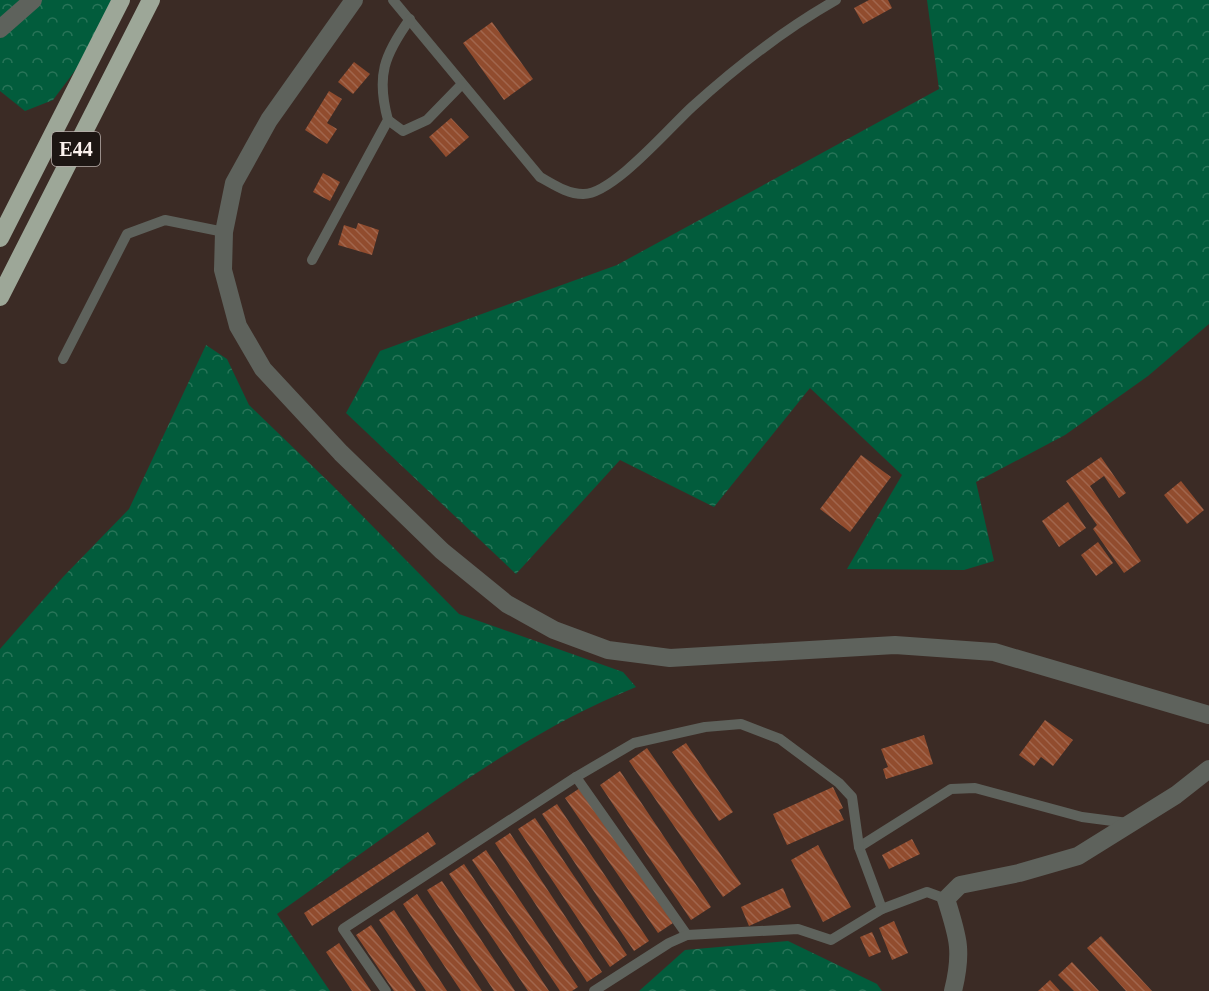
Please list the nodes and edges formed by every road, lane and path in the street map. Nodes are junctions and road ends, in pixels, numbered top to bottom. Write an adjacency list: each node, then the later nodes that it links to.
1 (33, 0): 8 (street)
2 (121, 0): 12 (highway, E44)
3 (151, 0): 14 (highway, E44)
4 (354, 0): 11 (street)
5 (393, 0): 7 (lane)
6 (836, 0): 9 (lane)
7 (410, 19): 9 (lane); 10 (lane)
8 (0, 29)
9 (462, 84): 10 (lane)
10 (387, 120): 13 (lane)
11 (225, 232): 15 (lane); 16 (street)
12 (0, 238)
13 (312, 260)
14 (0, 297)
15 (63, 359)
16 (1209, 715)
17 (1209, 769): 19 (street)
18 (576, 777): 20 (lane); 23 (lane); 24 (lane)
19 (1132, 823): 20 (lane); 21 (street)
20 (859, 847): 22 (lane)
21 (946, 899): 22 (lane); 26 (street)
22 (882, 909): 23 (lane)
23 (687, 935): 25 (lane)
24 (386, 991)
25 (594, 991)
26 (953, 991)

